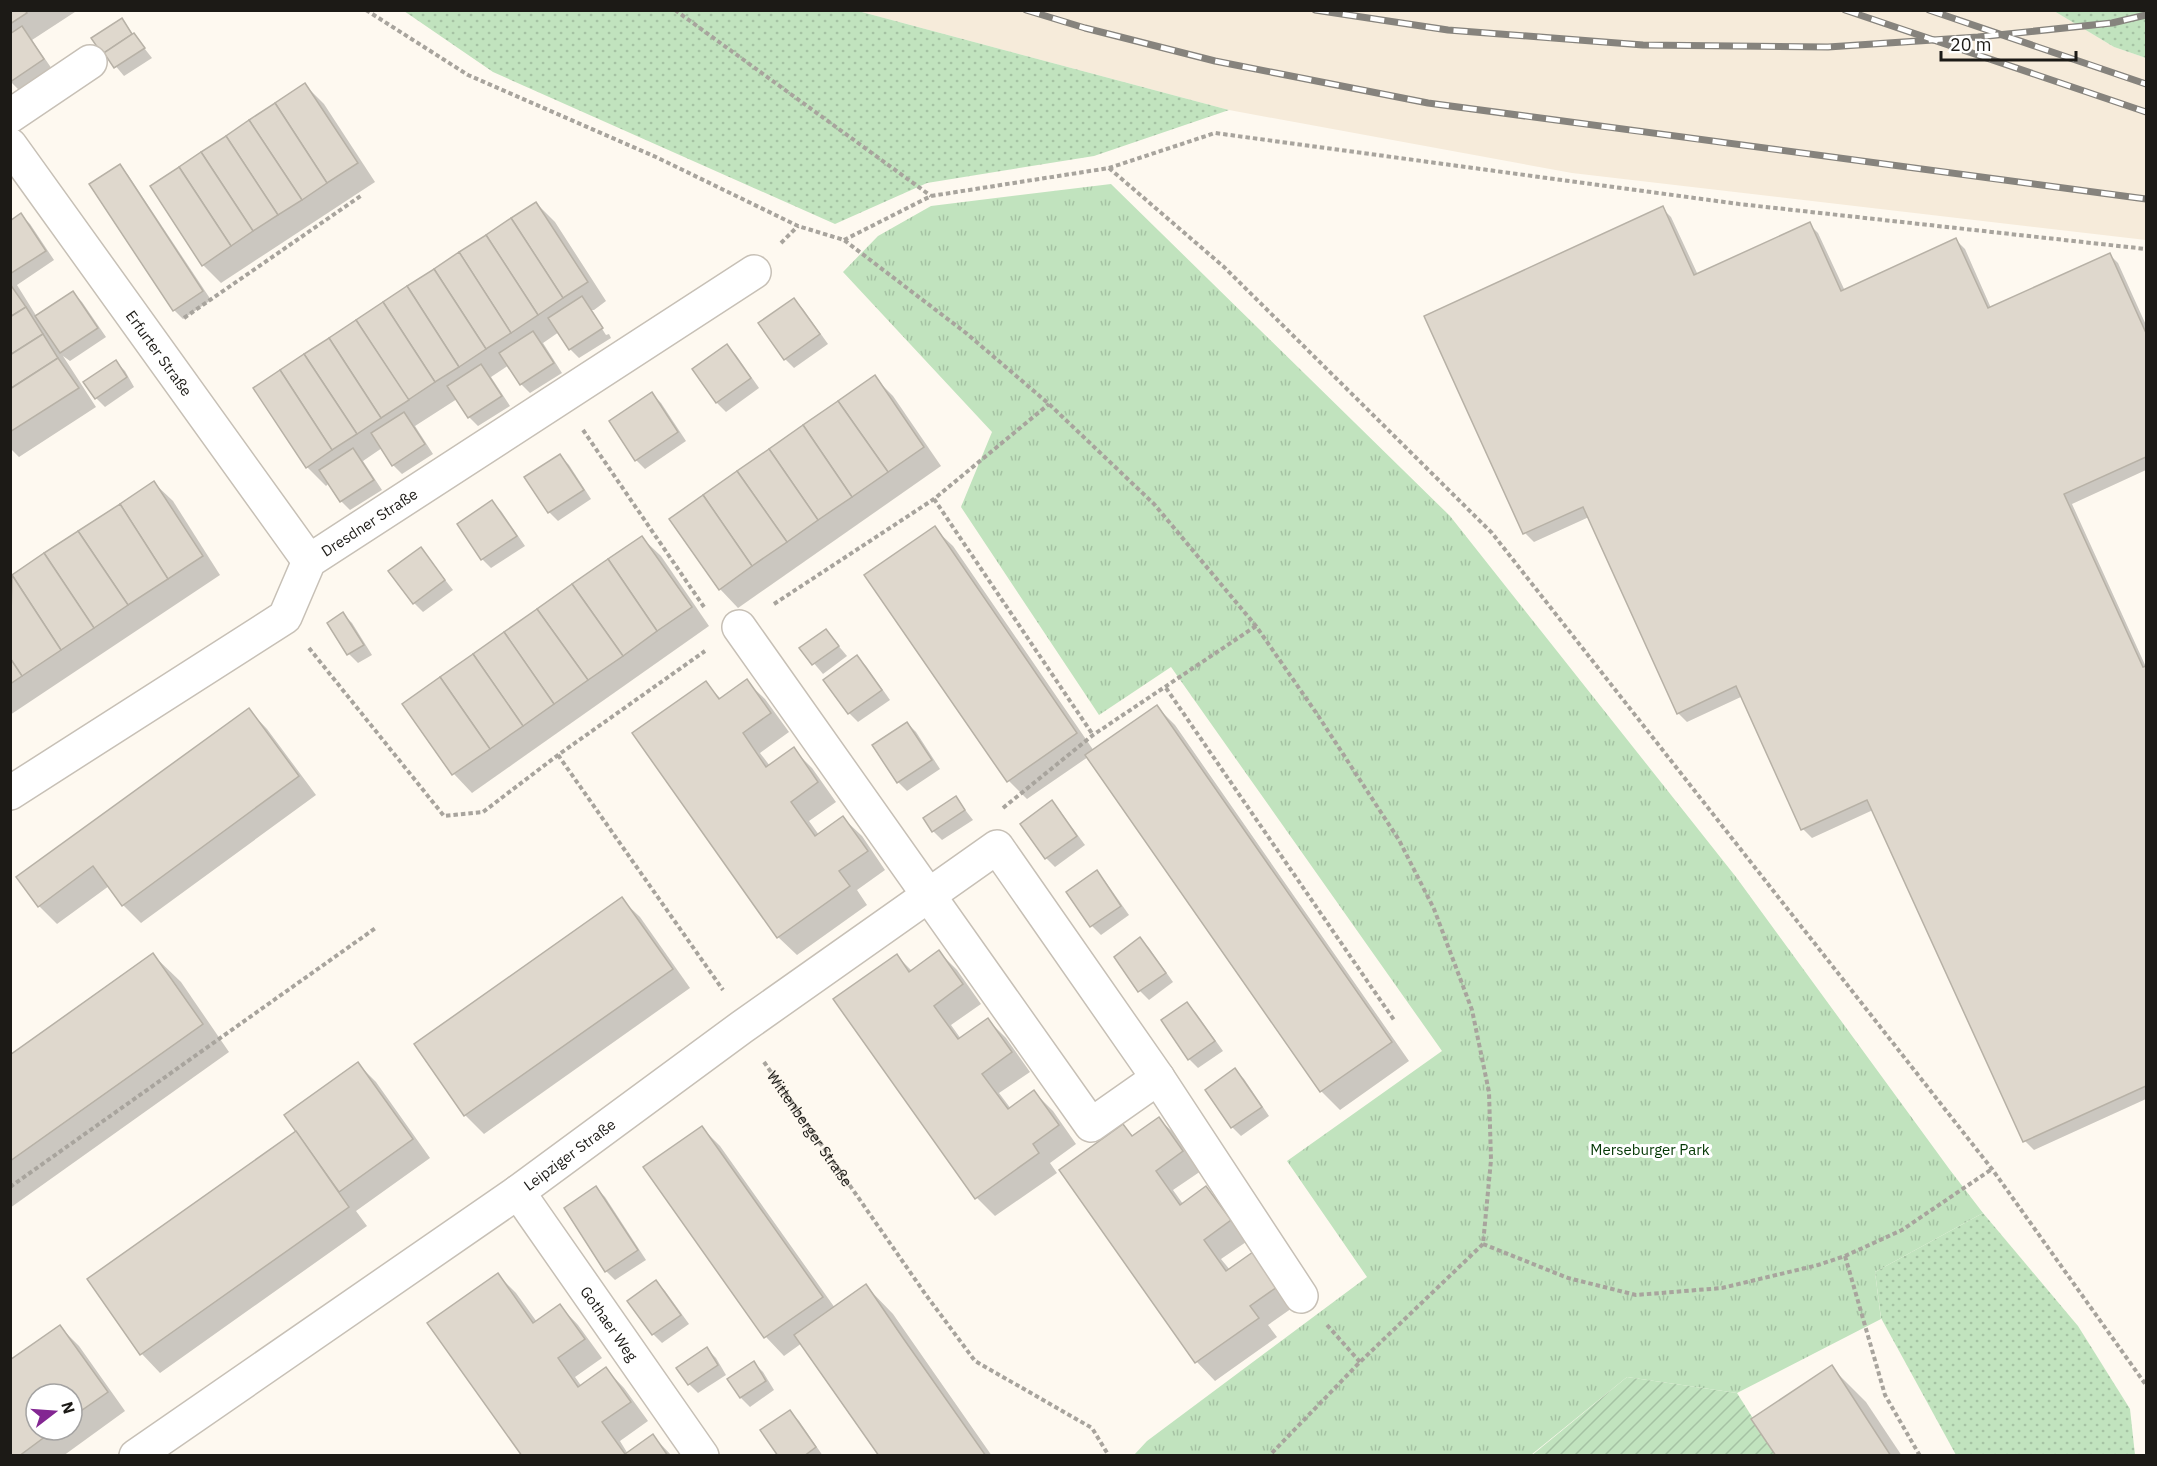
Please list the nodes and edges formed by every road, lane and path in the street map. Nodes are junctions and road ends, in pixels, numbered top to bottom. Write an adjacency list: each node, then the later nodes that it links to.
1 (366, 10): 9 (path)
2 (675, 10): 8 (path)
3 (90, 62): 4 (street)
4 (10, 117)
5 (10, 145): 12 (street, Erfurter Straße)
6 (1109, 168): 8 (path); 10 (path); 31 (path)
7 (362, 195): 12 (path)
8 (931, 196): 9 (path)
9 (844, 240): 19 (path)
10 (2146, 249)
11 (754, 272): 13 (street, Dresdner Straße)
12 (152, 341): 15 (street, Erfurter Straße)
13 (560, 398): 15 (street, Dresdner Straße); 16 (path)
14 (934, 499): 21 (path)
15 (309, 561): 17 (street, Dresdner Straße)
16 (705, 608)
17 (285, 617): 23 (street); 24 (path)
18 (739, 627): 26 (street)
19 (1256, 627): 20 (path); 34 (path)
20 (1166, 688): 21 (path); 28 (path)
21 (1093, 735): 25 (path)
22 (558, 755): 29 (path, Wittenberger Straße)
23 (10, 793)
24 (483, 812)
25 (997, 847): 26 (street, Leipziger Straße); 30 (street)
26 (930, 895): 29 (street, Leipziger Straße); 30 (street)
27 (377, 927): 32 (path)
28 (1394, 1020)
29 (742, 1027): 33 (street, Leipziger Straße); 41 (path, Wittenberger Straße)
30 (1158, 1078): 36 (street)
31 (1992, 1169): 35 (path); 38 (path)
32 (10, 1187)
33 (518, 1192): 39 (street, Leipziger Straße); 40 (street, Gothaer Weg)
34 (1483, 1244): 35 (path); 37 (path)
35 (1845, 1256): 43 (path)
36 (1300, 1296): 37 (path)
37 (1360, 1362): 42 (path)
38 (2146, 1385)
39 (136, 1455)
40 (702, 1455)
41 (1109, 1455)
42 (1269, 1455)
43 (1920, 1455)

